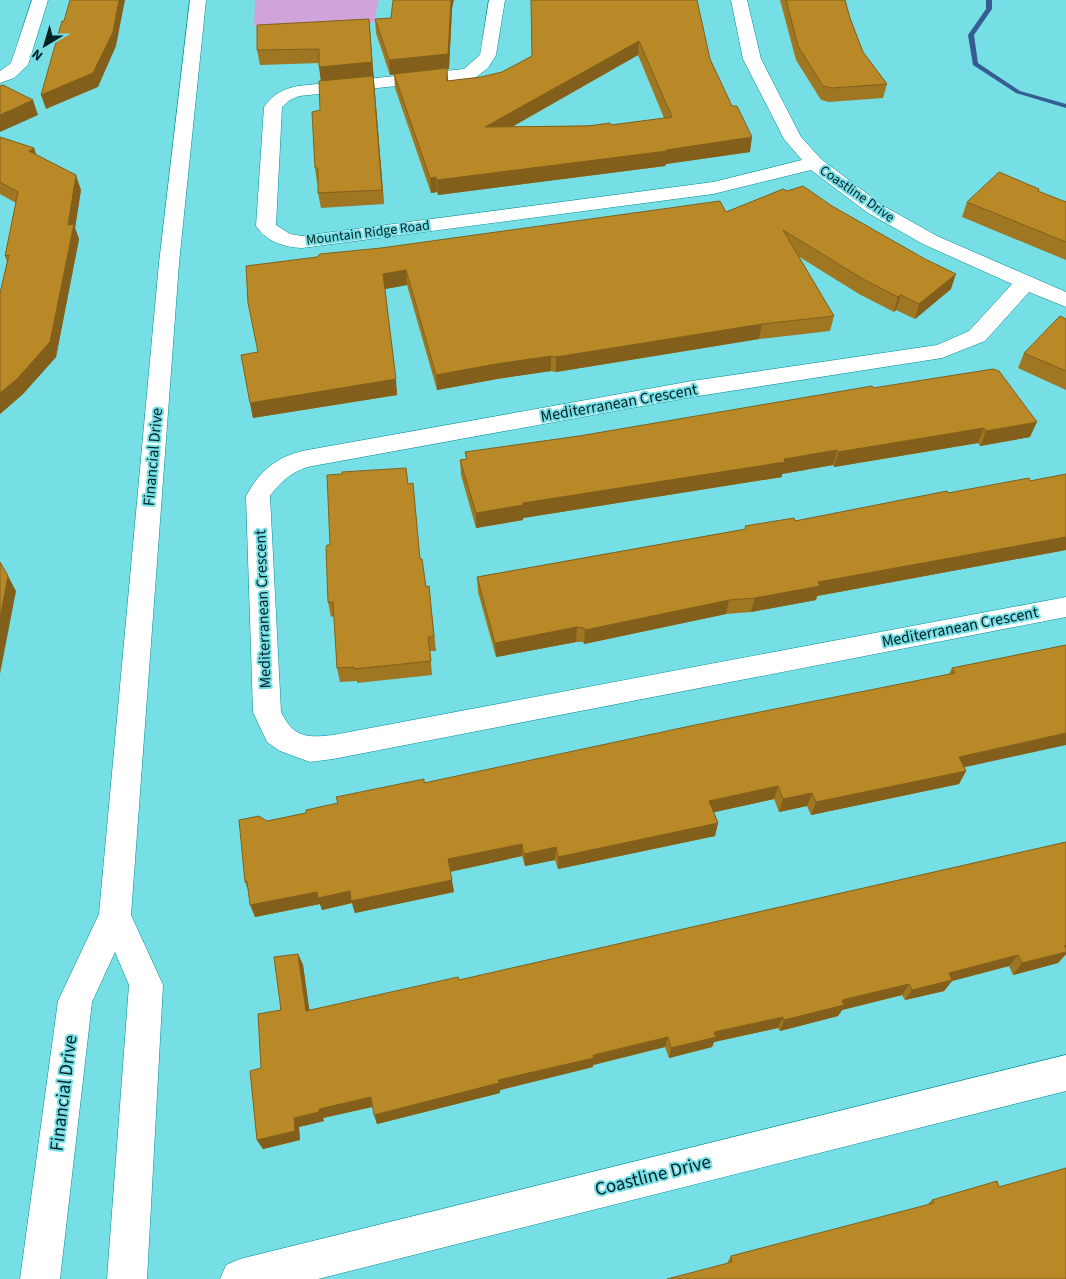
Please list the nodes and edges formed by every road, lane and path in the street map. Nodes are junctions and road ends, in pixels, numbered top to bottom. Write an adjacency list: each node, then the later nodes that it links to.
1 (40, 0): 5 (street)
2 (198, 0): 10 (street, Financial Drive)
3 (497, 0): 6 (street, Mountain Ridge Road)
4 (739, 0): 6 (street, Coastline Drive)
5 (0, 78)
6 (814, 163): 7 (street, Coastline Drive)
7 (1026, 282): 8 (street, Coastline Drive); 9 (street, Mediterranean Crescent)
8 (1066, 300)
9 (1066, 607)
10 (115, 915): 12 (street, Financial Drive); 13 (street, Financial Drive)
11 (1066, 1072): 14 (street, Coastline Drive)
12 (40, 1279)
13 (127, 1279)
14 (240, 1279)

